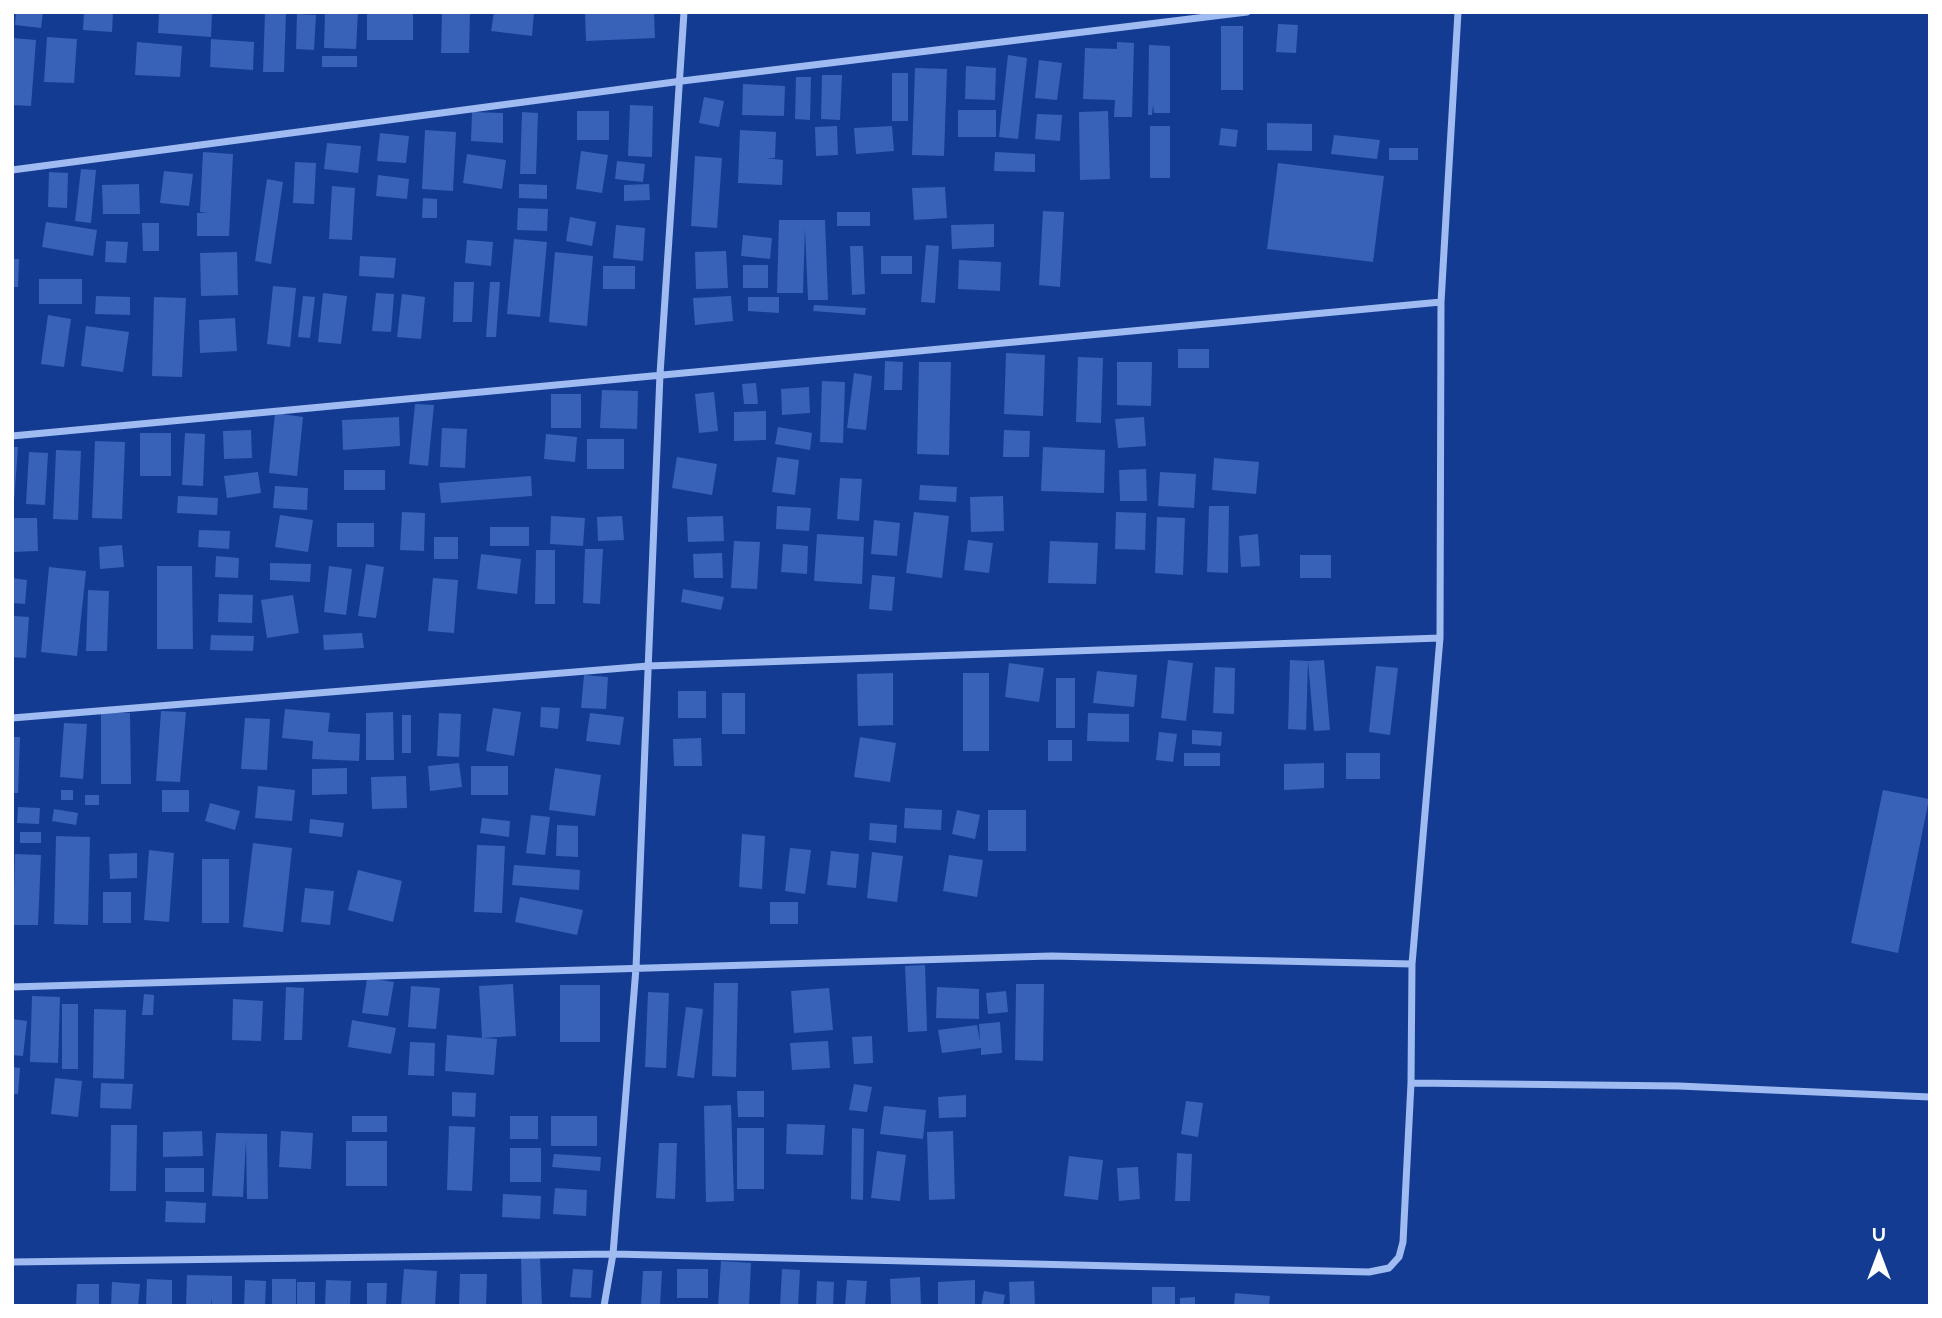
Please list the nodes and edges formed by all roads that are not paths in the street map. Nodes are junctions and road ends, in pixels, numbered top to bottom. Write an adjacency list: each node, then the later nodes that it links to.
1 (684, 12): 4 (street)
2 (1247, 12): 4 (street)
3 (1458, 12): 6 (street)
4 (682, 81): 5 (street); 7 (street)
5 (12, 170)
6 (1441, 302): 7 (street); 9 (street)
7 (660, 374): 8 (street); 10 (street)
8 (12, 436)
9 (1440, 638): 10 (street); 12 (street)
10 (648, 666): 11 (street); 13 (street)
11 (12, 718)
12 (1412, 964): 13 (street); 15 (street)
13 (636, 968): 14 (street); 17 (street)
14 (12, 987)
15 (1411, 1083): 16 (street); 17 (street)
16 (1930, 1097)
17 (613, 1254): 18 (street); 19 (street)
18 (12, 1262)
19 (604, 1306)

